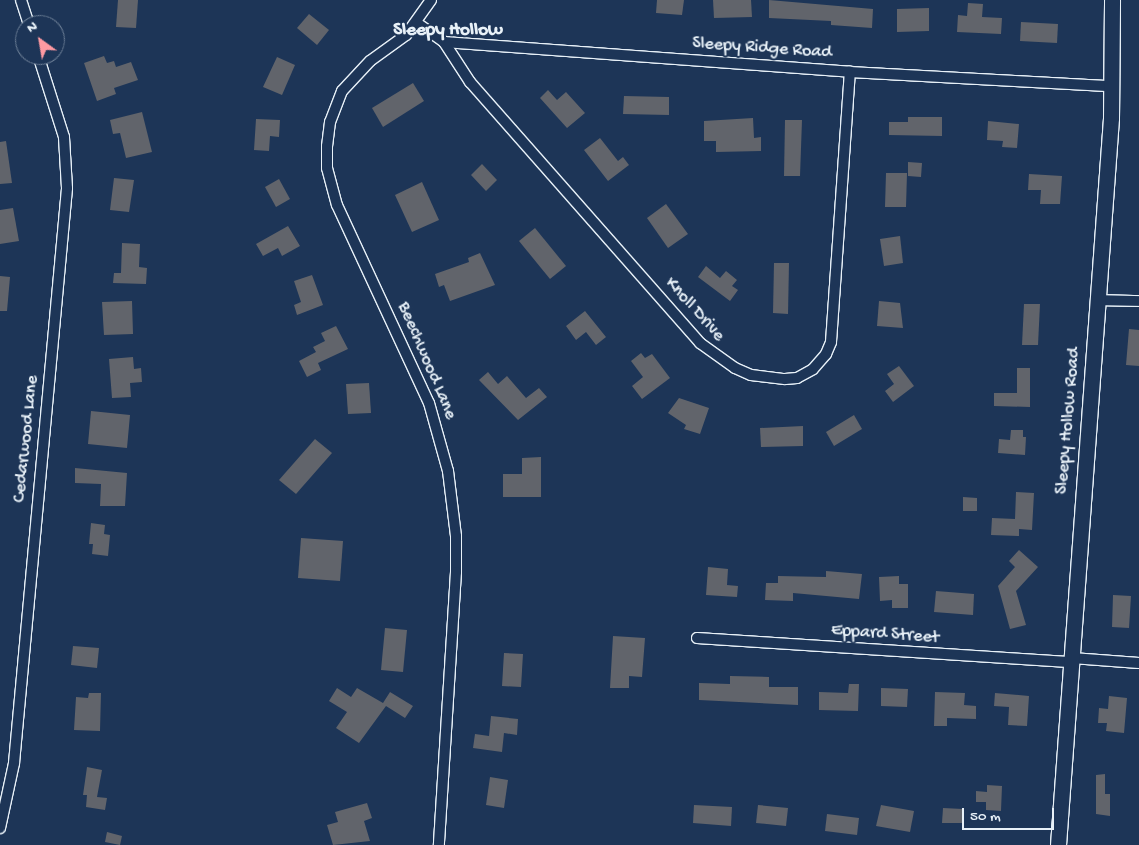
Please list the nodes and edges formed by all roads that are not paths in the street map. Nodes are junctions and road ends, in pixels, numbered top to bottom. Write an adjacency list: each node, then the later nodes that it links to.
1 (21, 0): 4 (street)
2 (430, 0): 5 (street, Beechwood Lane)
3 (1112, 0): 9 (main road, Sleepy Hollow Road)
4 (26, 15)
5 (417, 23): 6 (street); 16 (street, Beechwood Lane)
6 (444, 42): 8 (street, Sleepy Ridge Road); 8 (street, Knoll Drive)
7 (41, 65): 15 (street, Cedarwood Lane)
8 (850, 72): 9 (street, Sleepy Ridge Road)
9 (1111, 86): 10 (main road, Sleepy Hollow Road)
10 (1098, 300): 11 (street); 13 (main road, Sleepy Hollow Road)
11 (1139, 301)
12 (697, 638): 13 (street, Eppard Street)
13 (1072, 660): 14 (street, Eppard Street); 17 (main road, Sleepy Hollow Road)
14 (1139, 662)
15 (0, 828)
16 (439, 845)
17 (1060, 845)

